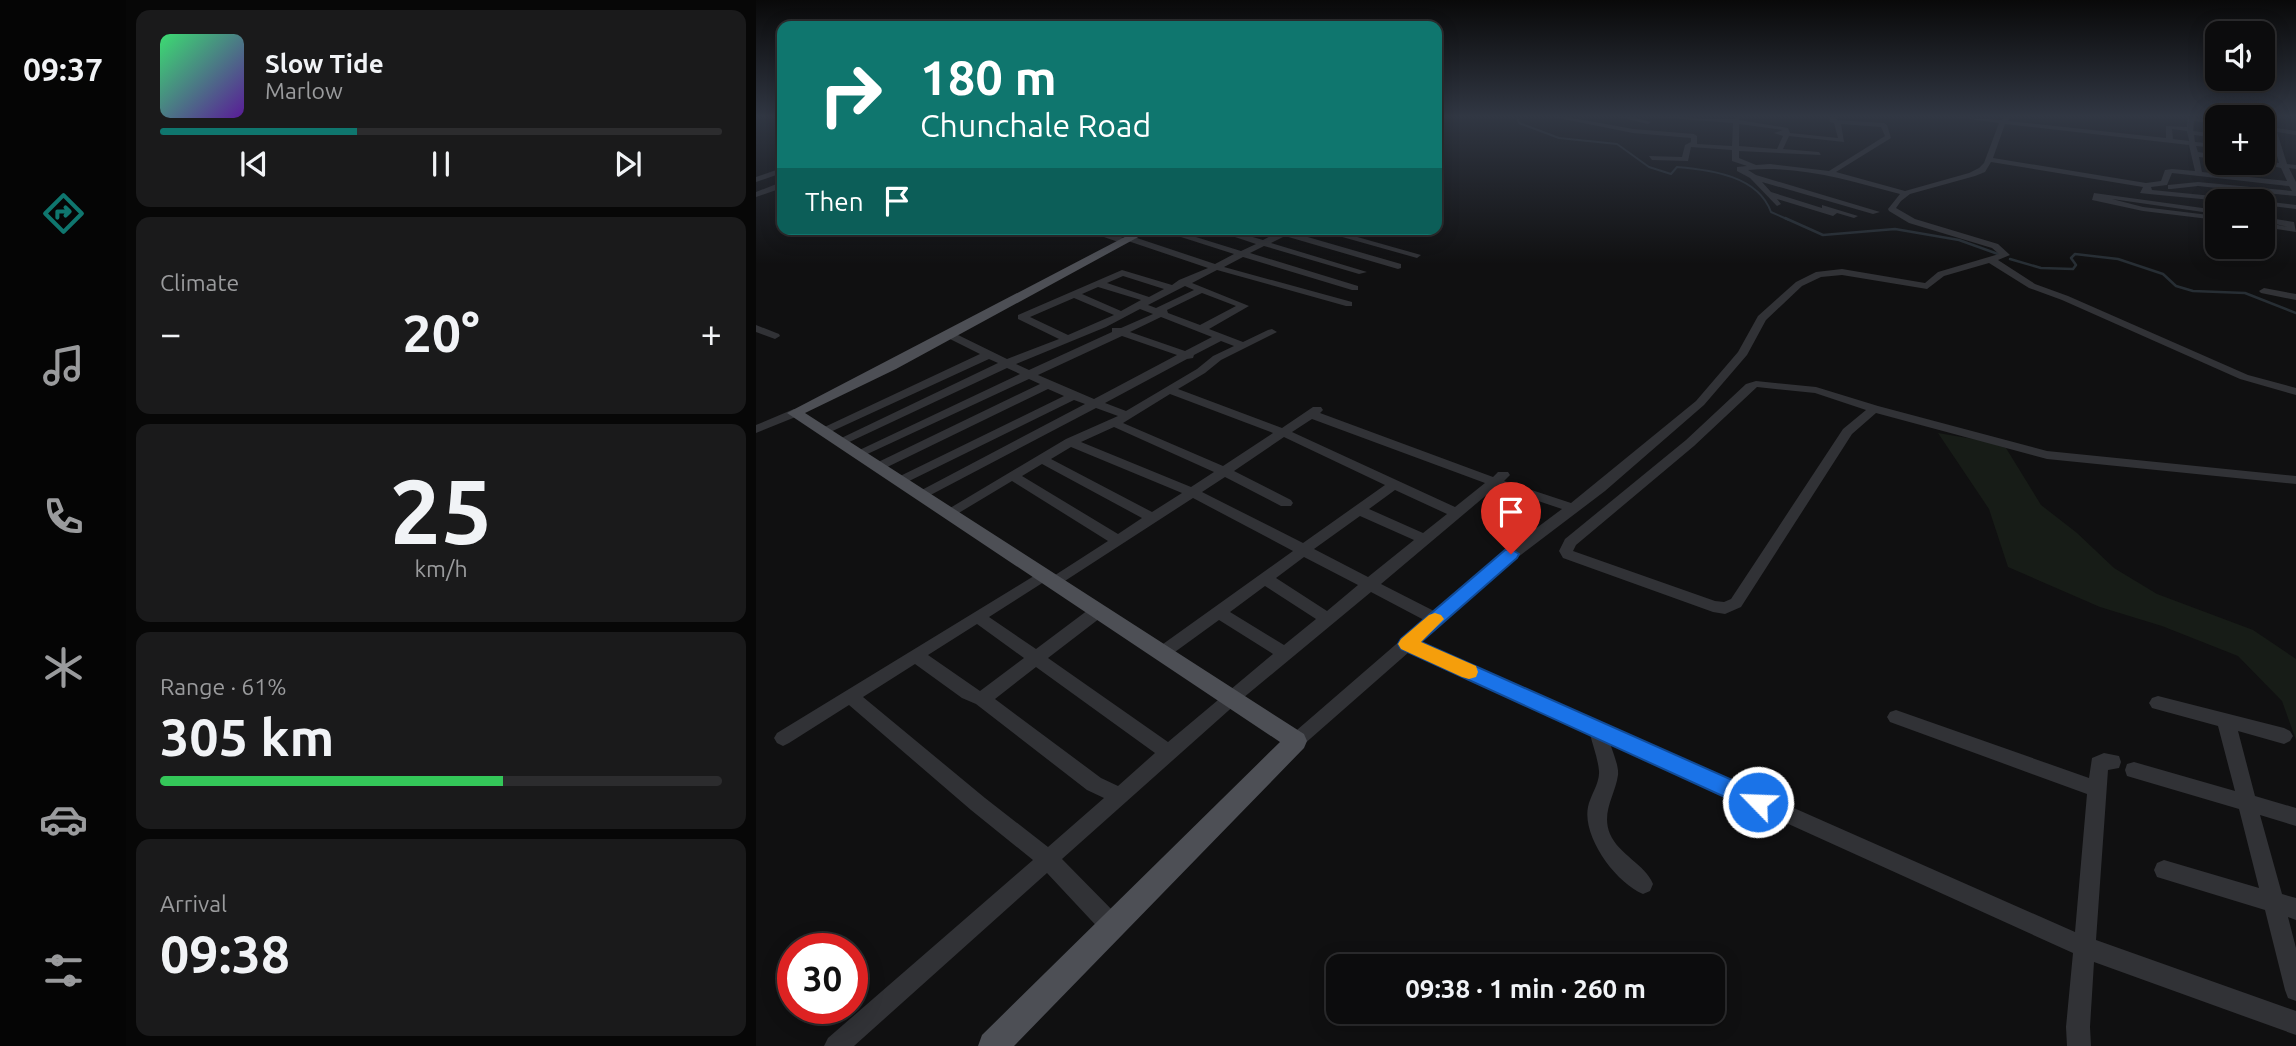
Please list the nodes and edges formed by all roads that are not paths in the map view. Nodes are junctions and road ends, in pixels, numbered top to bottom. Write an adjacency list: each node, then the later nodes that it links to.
1 (1754, 166): 7 (street); 19 (street)
2 (1842, 166): 10 (street)
3 (1986, 166): 20 (street)
4 (2023, 166): 17 (street)
5 (2198, 166): 11 (street)
6 (2285, 166): 8 (street); 18 (street)
7 (1784, 167): 10 (street); 15 (street)
8 (2296, 167)
9 (777, 173): 12 (street)
10 (1830, 173): 20 (street)
11 (2199, 173): 17 (street); 18 (street)
12 (770, 175): 13 (street); 14 (street)
13 (777, 177)
14 (756, 180)
15 (1814, 186)
16 (777, 188): 21 (street)
17 (2147, 188): 18 (street); 22 (street); 23 (street)
18 (2295, 188)
19 (1766, 191): 28 (street); 29 (street); 31 (street); 31 (street)
20 (1905, 193): 26 (street)
21 (756, 195)
22 (2097, 195): 27 (street); 30 (street)
23 (2205, 196)
24 (2275, 204): 25 (street)
25 (2296, 207)
26 (1892, 209): 28 (street); 45 (street)
27 (2205, 210)
28 (1876, 212): 29 (street)
29 (1864, 214): 31 (street)
30 (2205, 217)
31 (1841, 219)
32 (2275, 221): 33 (street)
33 (2275, 227)
34 (1107, 235): 41 (street)
35 (1136, 235): 41 (main road)
36 (1180, 235): 43 (street)
37 (1236, 235): 42 (street)
38 (1280, 235): 42 (street)
39 (1300, 235): 46 (street)
40 (1341, 235): 44 (street)
41 (1126, 240): 47 (street); 66 (main road)
42 (1265, 243): 43 (street); 48 (street)
43 (1242, 254): 47 (street); 52 (street)
44 (1417, 255)
45 (1991, 260): 78 (street); 101 (street)
46 (1398, 265)
47 (1215, 267): 49 (street); 58 (street)
48 (1362, 272)
49 (1182, 282): 51 (street); 53 (street)
50 (1099, 284): 51 (street); 55 (street); 57 (street)
51 (1170, 288): 57 (street)
52 (1355, 288)
53 (1201, 290): 59 (street); 63 (street)
54 (2264, 291): 56 (street)
55 (1073, 294): 60 (street); 69 (street)
56 (2296, 297)
57 (1145, 302): 59 (street); 60 (street)
58 (1349, 304)
59 (1161, 311): 63 (street); 64 (street)
60 (1123, 315): 61 (street)
61 (1102, 325): 64 (street); 69 (street)
62 (756, 328): 67 (street)
63 (1201, 328): 68 (street)
64 (1121, 332): 72 (street); 75 (street)
65 (1272, 332): 70 (street)
66 (950, 335): 71 (street); 82 (main road)
67 (775, 336)
68 (1220, 337): 70 (street); 72 (street)
69 (1068, 339): 73 (street)
70 (1243, 346): 74 (street)
71 (990, 354): 73 (street); 87 (street)
72 (1186, 355): 74 (street); 80 (street)
73 (1008, 363): 75 (street); 87 (street)
74 (1210, 363): 77 (street)
75 (1031, 374): 76 (street); 89 (street)
76 (1049, 384): 79 (street); 91 (street)
77 (1169, 390): 83 (street); 86 (street)
78 (2296, 392)
79 (1073, 396): 80 (street); 96 (street)
80 (1096, 405): 83 (street); 99 (street)
81 (1874, 410): 81 (street); 95 (street)
82 (794, 413): 85 (street); 87 (main road)
83 (1127, 415): 84 (street)
84 (1114, 424): 88 (street); 92 (street)
85 (756, 429)
86 (1283, 432): 92 (street); 94 (street); 97 (street)
87 (830, 437): 89 (main road)
88 (1070, 442): 90 (street); 98 (street)
89 (857, 454): 91 (main road)
90 (1042, 458): 93 (street); 105 (street)
91 (877, 468): 96 (main road)
92 (1224, 471): 98 (street); 100 (street)
93 (1013, 476): 104 (street); 107 (street)
94 (1498, 478): 101 (street); 103 (street)
95 (2296, 480)
96 (899, 482): 99 (main road)
97 (1393, 485): 102 (street); 103 (street)
98 (1192, 492): 105 (street); 108 (street)
99 (921, 496): 104 (main road)
100 (1286, 503)
101 (1572, 508): 116 (street)
102 (1358, 510): 106 (street); 108 (street)
103 (1456, 513): 106 (street)
104 (947, 514): 110 (main road)
105 (1153, 517): 107 (street)
106 (1425, 539): 111 (street)
107 (1119, 541): 110 (street)
108 (1305, 549): 109 (street); 111 (street)
109 (1265, 578): 113 (street); 115 (street)
110 (1048, 579): 112 (main road); 114 (street)
111 (1368, 585): 115 (street); 116 (street)
112 (1098, 611): 118 (main road); 121 (street)
113 (1218, 612): 118 (street); 119 (street)
114 (977, 616): 120 (street); 121 (street)
115 (1328, 619): 119 (street)
116 (1436, 619): 117 (street)
117 (1407, 644): 128 (street); 131 (street)
118 (1162, 653): 123 (main road)
119 (1286, 654): 123 (street)
120 (915, 655): 122 (street); 124 (street)
121 (1035, 658): 124 (street); 132 (street)
122 (850, 696): 130 (street); 139 (street)
123 (1231, 698): 131 (main road); 132 (street)
124 (982, 699): 136 (street)
125 (2158, 703): 127 (street)
126 (1896, 718): 135 (street)
127 (2226, 721): 129 (street); 137 (street)
128 (1598, 730): 141 (street); 145 (street)
129 (2284, 736)
130 (783, 738)
131 (1296, 741): 144 (main road)
132 (1169, 753): 136 (street)
133 (2112, 762): 135 (street)
134 (2134, 770): 137 (street)
135 (2097, 789): 145 (street)
136 (1120, 796): 139 (street)
137 (2247, 804): 138 (street); 142 (street)
138 (2296, 817)
139 (1048, 859): 144 (street); 148 (street)
140 (2164, 870): 142 (street)
141 (1643, 884)
142 (2273, 902): 143 (street); 146 (street)
143 (2296, 909)
144 (1112, 926): 149 (main road)
145 (2084, 947): 147 (street); 150 (street)
146 (2296, 990)
147 (2296, 1023)
148 (836, 1046)
149 (993, 1046)
150 (2080, 1046)

